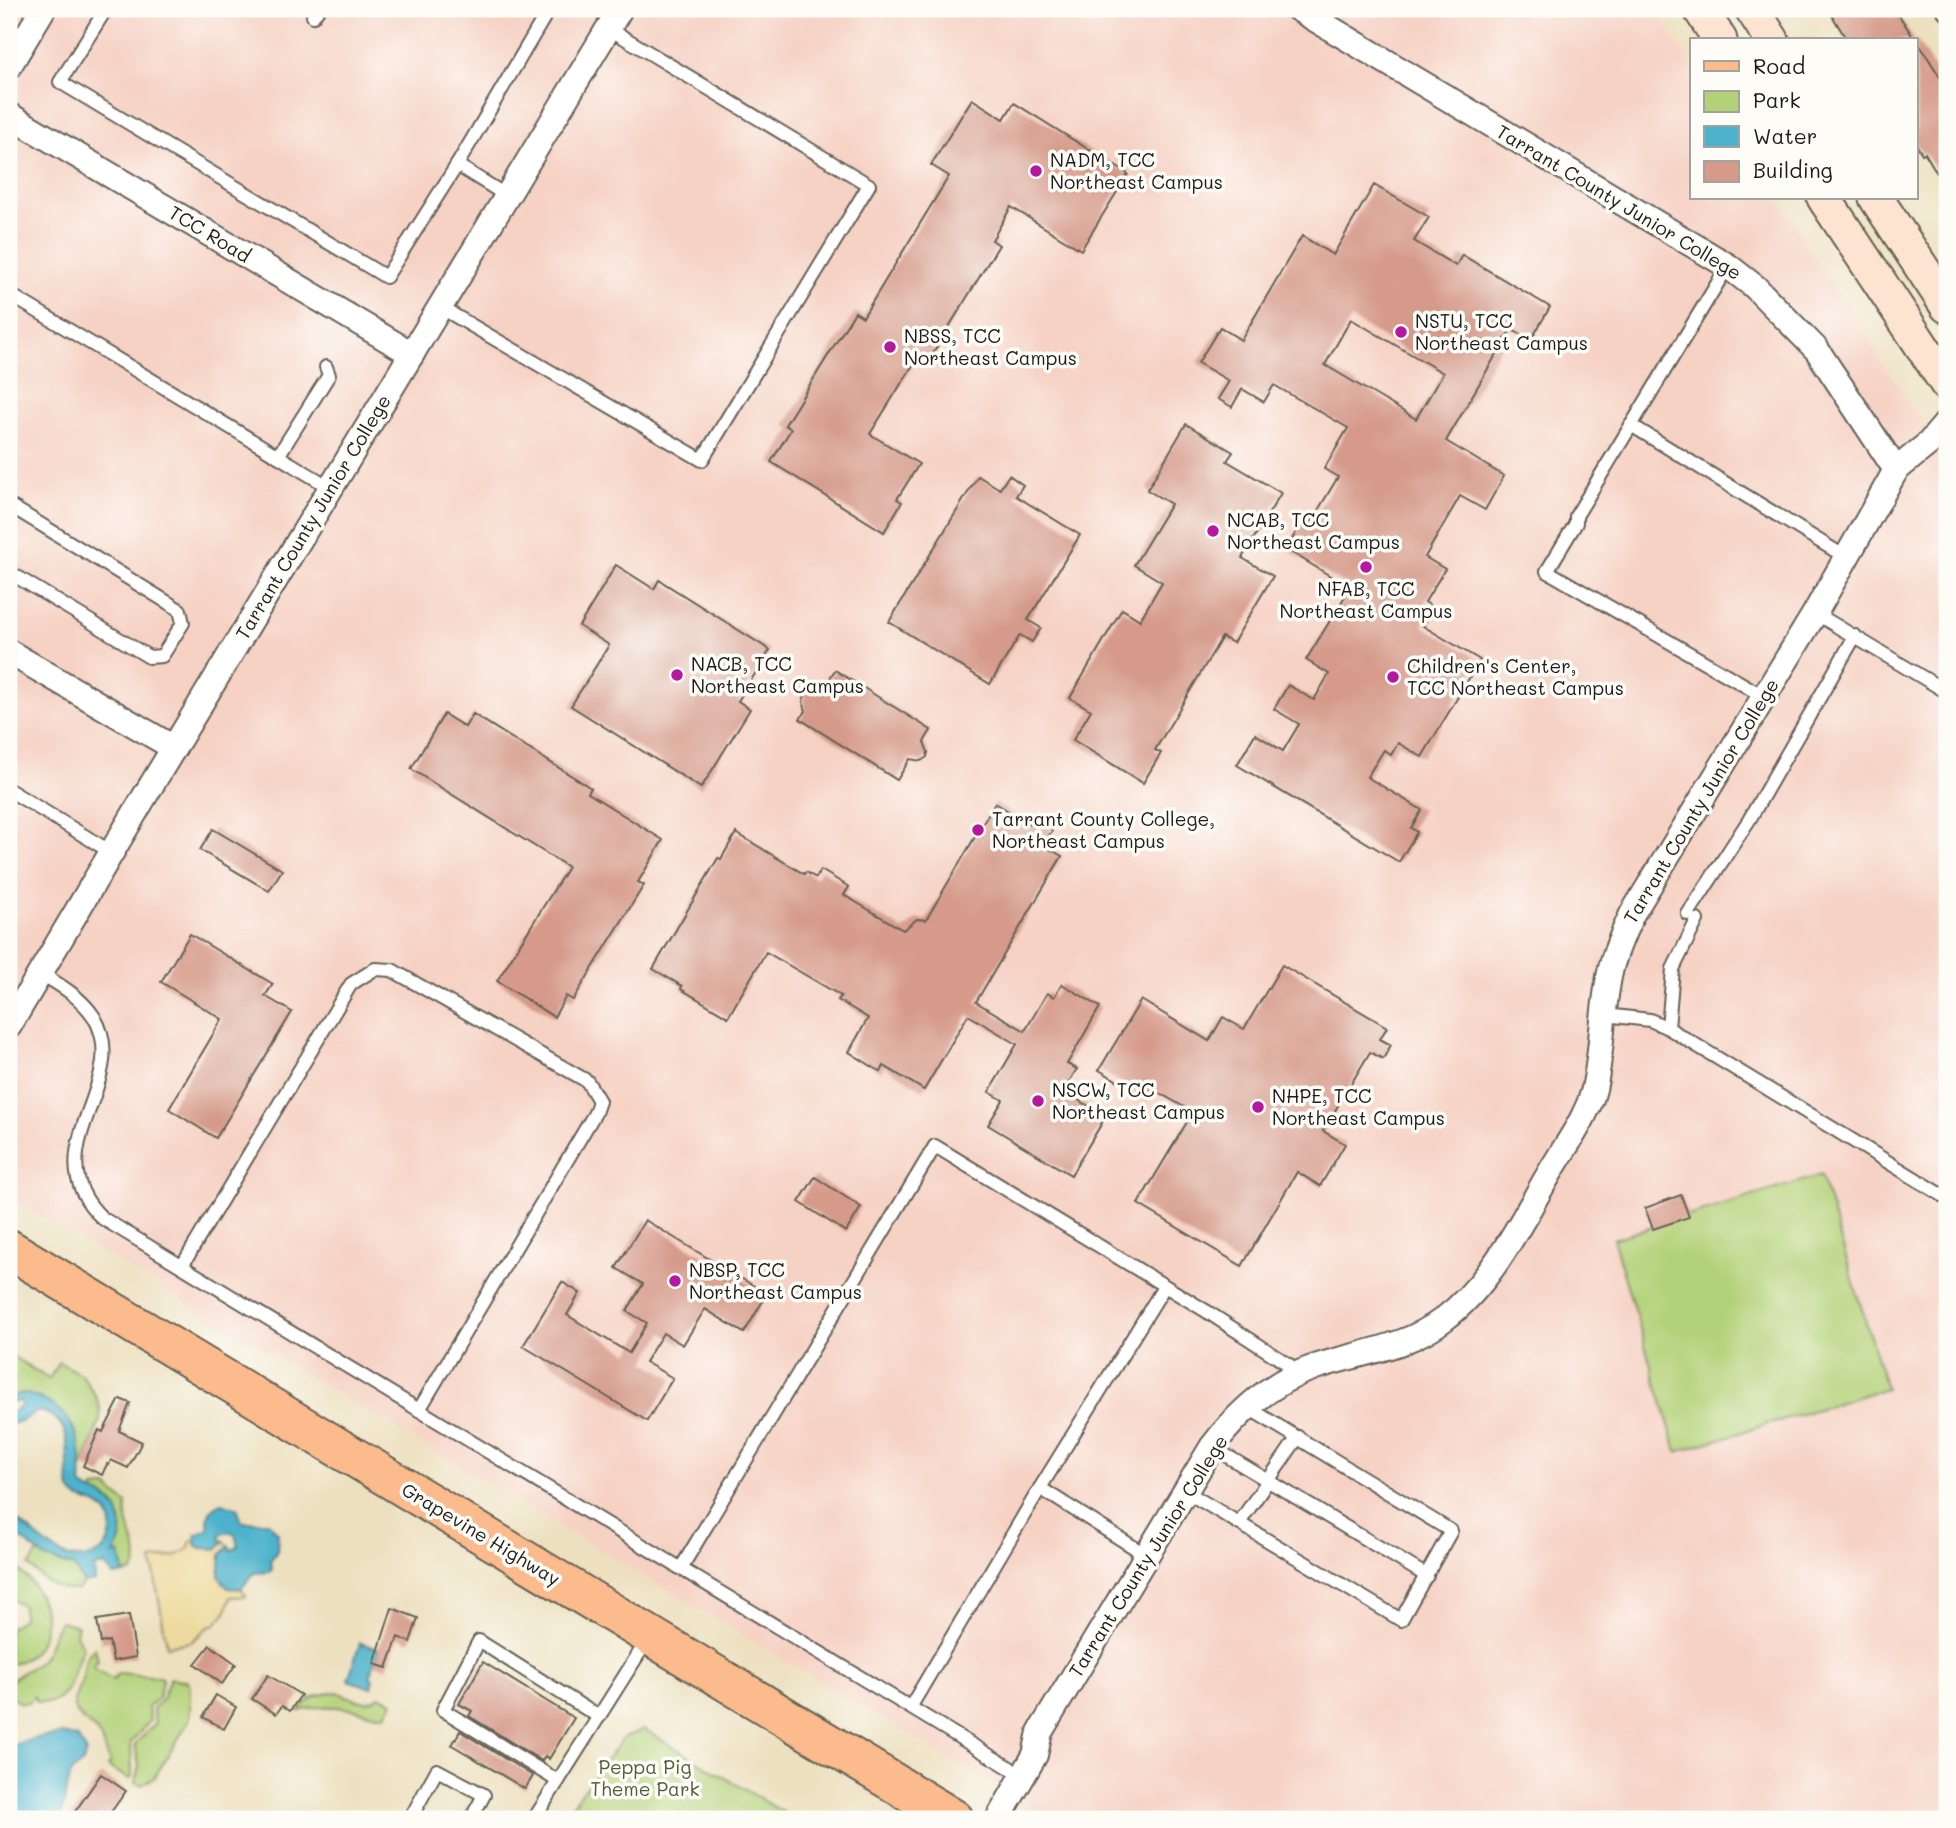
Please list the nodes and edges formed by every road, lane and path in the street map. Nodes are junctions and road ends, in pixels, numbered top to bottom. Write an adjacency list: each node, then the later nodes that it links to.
1 (43, 9): 12 (street)
2 (106, 9): 14 (lane)
3 (549, 9): 14 (lane)
4 (1298, 9): 18 (street, Tarrant County Junior College)
5 (1700, 9): 10 (main road)
6 (1752, 9): 11 (main road)
7 (1942, 9): 8 (lane)
8 (1947, 15)
9 (614, 18): 15 (street, Tarrant County Junior College); 21 (lane)
10 (1719, 38)
11 (1771, 38)
12 (9, 66)
13 (9, 114): 22 (street, TCC Road)
14 (457, 165): 15 (lane)
15 (507, 196): 21 (street, Tarrant County Junior College)
16 (1825, 200): 24 (main road)
17 (1877, 200): 20 (main road)
18 (1728, 266): 26 (lane); 29 (street, Tarrant County Junior College)
19 (9, 294): 28 (lane)
20 (1947, 306)
21 (440, 307): 22 (street, Tarrant County Junior College)
22 (412, 354): 30 (street, Tarrant County Junior College)
23 (326, 367): 28 (lane)
24 (1947, 384)
25 (1947, 422): 27 (street)
26 (1631, 425): 32 (lane); 38 (lane)
27 (1938, 440): 29 (street)
28 (278, 456): 30 (lane)
29 (1896, 470): 32 (street, Tarrant County Junior College)
30 (331, 488): 39 (street, Tarrant County Junior College)
31 (9, 505): 33 (lane)
32 (1847, 558): 34 (street, Tarrant County Junior College)
33 (9, 572)
34 (1815, 612): 35 (lane); 38 (street, Tarrant County Junior College)
35 (1855, 636): 37 (lane); 45 (lane)
36 (9, 652): 39 (street)
37 (1947, 692)
38 (1763, 696): 43 (street, Tarrant County Junior College)
39 (174, 748): 41 (street, Tarrant County Junior College)
40 (9, 790): 41 (lane)
41 (111, 852): 42 (street, Tarrant County Junior College)
42 (40, 973): 44 (street, Tarrant County Junior College); 48 (lane)
43 (1605, 1015): 45 (lane); 50 (street, Tarrant County Junior College)
44 (9, 1026)
45 (1668, 1028): 46 (lane)
46 (1947, 1198)
47 (9, 1250): 62 (main road, Grapevine Highway)
48 (182, 1266): 52 (lane); 52 (lane)
49 (1164, 1287): 50 (lane); 56 (lane); 60 (lane)
50 (1300, 1372): 51 (street, Tarrant County Junior College)
51 (1247, 1407): 53 (lane); 54 (street, Tarrant County Junior College)
52 (419, 1410): 60 (lane)
53 (1298, 1437): 55 (lane); 61 (lane)
54 (1212, 1447): 55 (lane); 57 (street, Tarrant County Junior College)
55 (1266, 1480): 58 (lane); 61 (lane)
56 (1040, 1488): 59 (lane); 63 (lane)
57 (1185, 1491): 58 (lane); 59 (street, Tarrant County Junior College)
58 (1239, 1523): 61 (lane)
59 (1146, 1555): 65 (street, Tarrant County Junior College)
60 (681, 1569): 63 (lane)
61 (1427, 1576)
62 (650, 1636): 64 (lane); 71 (main road, Grapevine Highway)
63 (911, 1706): 66 (lane)
64 (599, 1717): 67 (lane); 67 (lane)
65 (1040, 1732): 66 (street, Tarrant County Junior College); 73 (street, Tarrant County Junior College)
66 (1010, 1768): 72 (street, Tarrant County Junior College)
67 (558, 1782): 70 (lane)
68 (410, 1819): 69 (lane)
69 (471, 1819)
70 (534, 1819)
71 (954, 1819)
72 (980, 1819)
73 (998, 1819)

